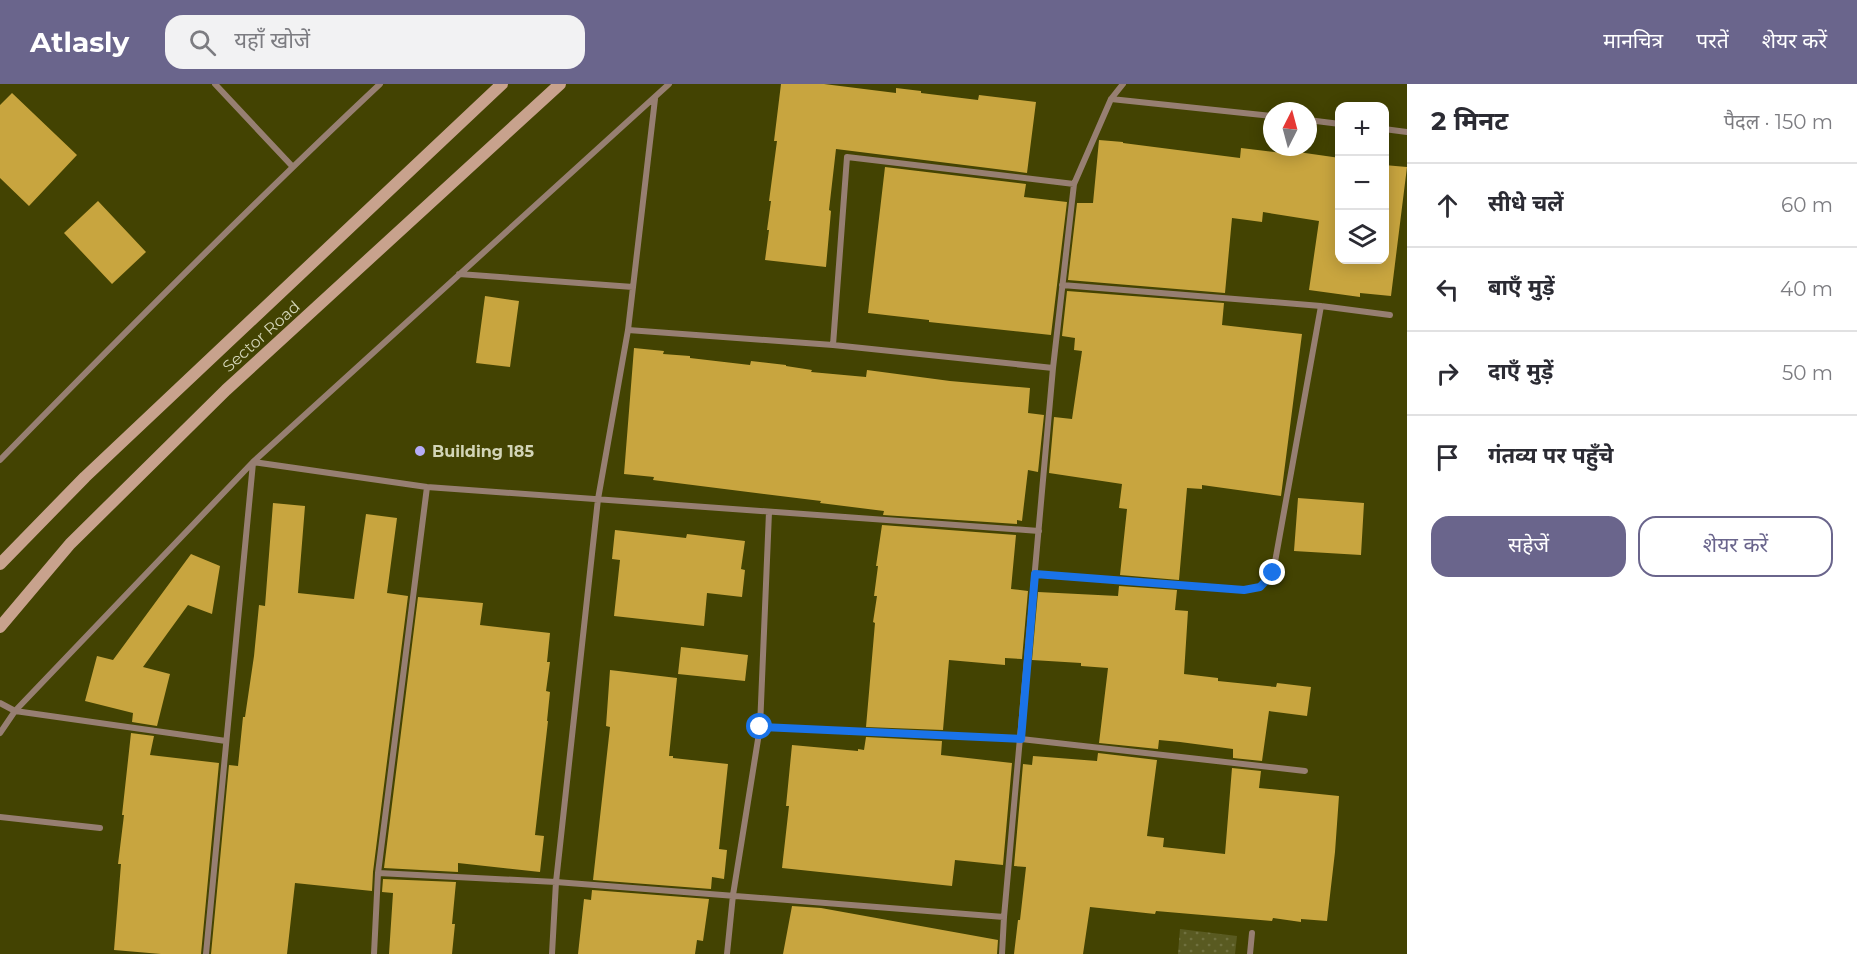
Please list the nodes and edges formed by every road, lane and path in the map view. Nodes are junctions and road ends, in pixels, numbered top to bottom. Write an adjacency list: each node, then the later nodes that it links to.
1 (215, 84): 14 (street)
2 (380, 84): 14 (street)
3 (502, 84): 30 (main road, Sector Road)
4 (560, 84): 32 (main road, Sector Road)
5 (669, 84): 7 (street)
6 (1124, 84): 8 (street)
7 (655, 98): 16 (street); 18 (street)
8 (1111, 99): 9 (street); 15 (street)
9 (1263, 116)
10 (1317, 121): 11 (street)
11 (1335, 123)
12 (1389, 130): 13 (street)
13 (1407, 132)
14 (292, 166): 24 (street)
15 (1074, 184): 17 (street); 22 (street)
16 (459, 274): 18 (street); 25 (street)
17 (1062, 285): 19 (street); 23 (street)
18 (633, 287): 21 (street)
19 (1321, 306): 20 (street); 31 (street)
20 (1390, 315)
21 (628, 330): 22 (street); 27 (street)
22 (833, 345): 23 (street)
23 (1053, 368): 29 (street)
24 (0, 460)
25 (253, 462): 26 (street); 34 (street); 38 (street)
26 (427, 486): 27 (street); 42 (street)
27 (598, 499): 28 (street); 43 (street)
28 (769, 512): 29 (street); 35 (street)
29 (1039, 531): 31 (street)
30 (0, 564)
31 (1035, 574): 37 (street)
32 (0, 627)
33 (0, 703): 34 (street)
34 (15, 711): 36 (street); 38 (street)
35 (760, 727): 37 (street); 44 (street)
36 (0, 733)
37 (1021, 739): 39 (street); 45 (street)
38 (226, 741): 47 (street)
39 (1305, 771)
40 (0, 818): 41 (street)
41 (100, 828)
42 (378, 873): 43 (street); 48 (street)
43 (556, 882): 44 (street); 49 (street)
44 (733, 895): 45 (street); 50 (street)
45 (1004, 917): 51 (street)
46 (1252, 933): 52 (street)
47 (206, 954)
48 (374, 954)
49 (552, 954)
50 (727, 954)
51 (1002, 954)
52 (1250, 954)

